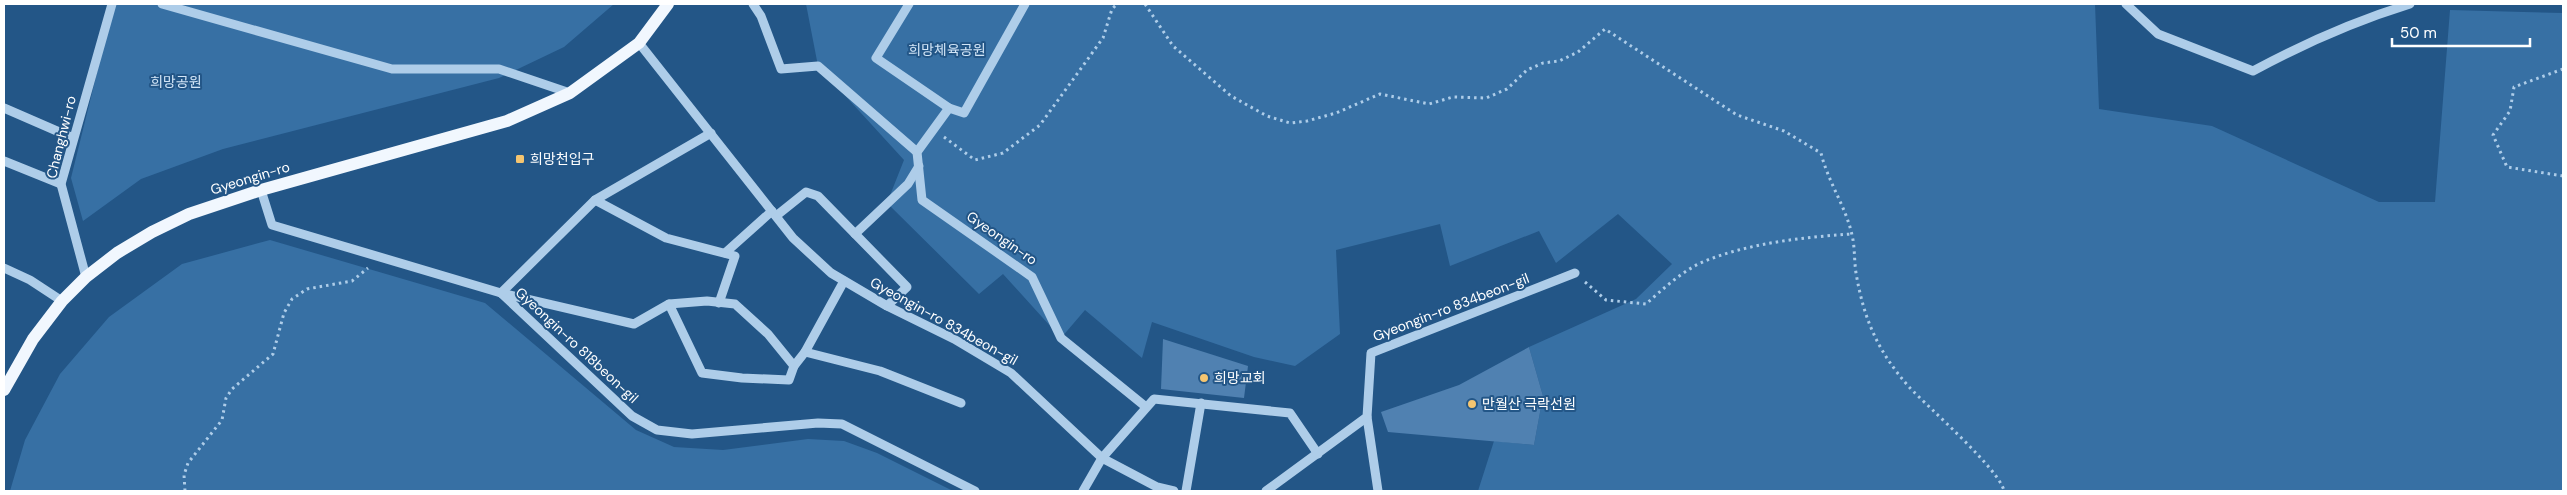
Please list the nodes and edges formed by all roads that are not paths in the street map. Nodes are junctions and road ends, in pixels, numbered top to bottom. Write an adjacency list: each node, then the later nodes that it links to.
1 (112, 4): 14 (street, Changhwi-ro)
2 (162, 4): 10 (street)
3 (668, 4): 9 (main road, Gyeongin-ro)
4 (753, 4): 15 (street)
5 (908, 4): 12 (street)
6 (1025, 4): 12 (street)
7 (2126, 4): 8 (street)
8 (2410, 4)
9 (639, 43): 10 (main road, Gyeongin-ro); 13 (street, Gyeongin-ro 834beon-gil)
10 (570, 93): 19 (main road, Gyeongin-ro)
11 (4, 108): 14 (street)
12 (949, 108): 15 (street)
13 (711, 133): 20 (street); 21 (street, Gyeongin-ro 834beon-gil)
14 (73, 138): 18 (street, Changhwi-ro)
15 (917, 152): 17 (street, Gyeongin-ro)
16 (4, 161): 18 (street)
17 (918, 166): 22 (street); 38 (street, Gyeongin-ro)
18 (61, 184): 26 (street, Changhwi-ro)
19 (261, 190): 26 (main road, Gyeongin-ro); 28 (street, Gyeongin-ro 818beon-gil)
20 (595, 200): 23 (street); 28 (street, Gyeongin-ro 818beon-gil)
21 (774, 213): 22 (street); 23 (street); 27 (street, Gyeongin-ro 834beon-gil)
22 (855, 234): 32 (street)
23 (725, 253): 30 (street)
24 (4, 268): 29 (street)
25 (1575, 273): 39 (street, Gyeongin-ro 834beon-gil)
26 (86, 277): 29 (main road, Gyeongin-ro)
27 (844, 281): 32 (street, Gyeongin-ro 834beon-gil); 33 (street)
28 (501, 293): 31 (street, Gyeongin-ro 818beon-gil); 42 (street, Gyeongin-ro 818beon-gil)
29 (62, 301): 35 (main road, Gyeongin-ro)
30 (719, 303): 31 (street, Gyeongin-ro 818beon-gil); 34 (street, Gyeongin-ro 818beon-gil)
31 (669, 304): 34 (street)
32 (886, 306): 41 (street, Gyeongin-ro 834beon-gil)
33 (804, 352): 34 (street); 36 (street)
34 (794, 366)
35 (4, 390)
36 (962, 402)
37 (1201, 403): 38 (street); 40 (street); 45 (street)
38 (1146, 407): 41 (street)
39 (1367, 417): 40 (street); 47 (street)
40 (1318, 454): 46 (street)
41 (1102, 458): 43 (street); 44 (street, Gyeongin-ro 834beon-gil)
42 (975, 491)
43 (1083, 491)
44 (1174, 491)
45 (1186, 491)
46 (1266, 491)
47 (1378, 491)

